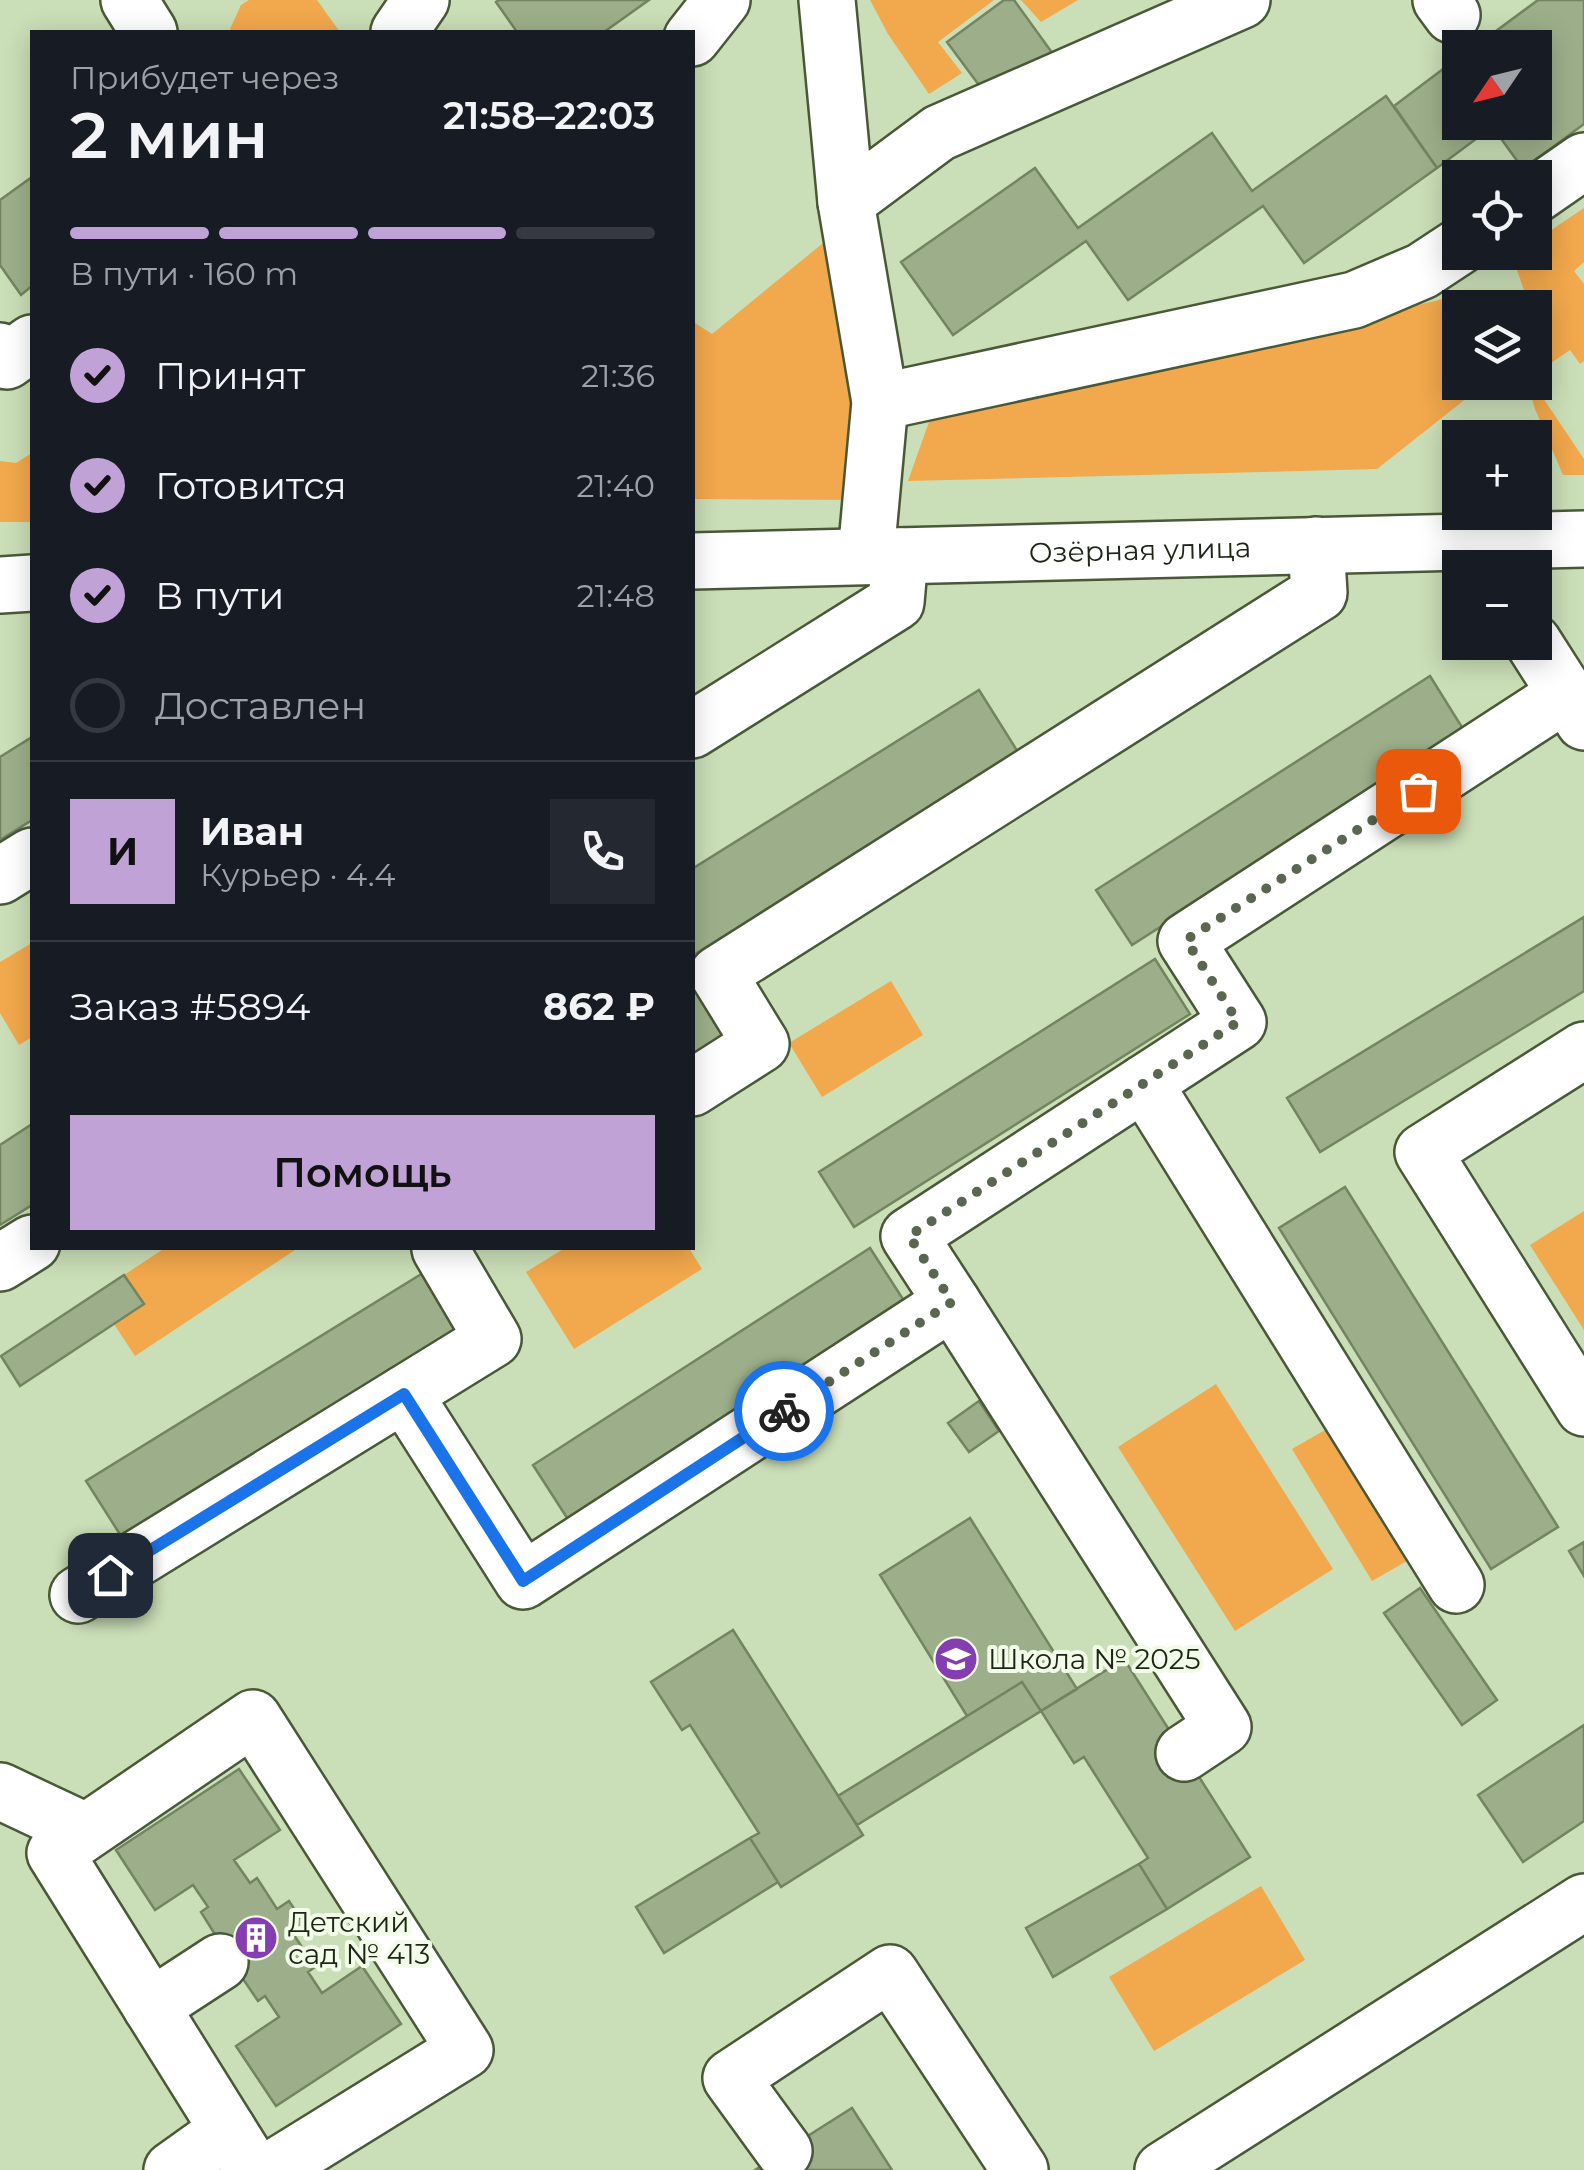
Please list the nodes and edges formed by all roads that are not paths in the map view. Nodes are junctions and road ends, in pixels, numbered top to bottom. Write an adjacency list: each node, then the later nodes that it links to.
1 (129, 0): 6 (street)
2 (421, 0): 7 (street)
3 (722, 0): 8 (street)
4 (826, 0): 11 (street)
5 (1242, 0): 11 (street)
6 (149, 30)
7 (400, 30)
8 (695, 34)
9 (1584, 162): 10 (street)
10 (1552, 184)
11 (846, 202): 15 (street)
12 (1442, 258): 15 (street)
13 (30, 344): 14 (street)
14 (0, 351)
15 (880, 402): 20 (street)
16 (1584, 539): 18 (street, Озёрная улица)
17 (1316, 544): 19 (street, Озёрная улица); 20 (street, Озёрная улица); 31 (street)
18 (1510, 550)
19 (1442, 553)
20 (883, 556): 21 (street, Озёрная улица); 26 (street)
21 (695, 561)
22 (30, 583): 23 (street)
23 (0, 585)
24 (1544, 660): 25 (street)
25 (1575, 708): 30 (street)
26 (695, 728)
27 (30, 857): 28 (street)
28 (0, 876)
29 (1584, 1050): 37 (street)
30 (1144, 1083): 35 (street); 38 (street)
31 (695, 1086)
32 (30, 1243): 34 (street)
33 (441, 1250): 36 (street)
34 (0, 1263)
35 (952, 1302): 36 (street); 40 (street)
36 (404, 1394): 39 (street)
37 (1584, 1408)
38 (1456, 1585)
39 (78, 1595)
40 (1184, 1753)
41 (0, 1791): 42 (street)
42 (85, 1831): 45 (street); 49 (street)
43 (1584, 1902): 51 (street)
44 (220, 1962): 45 (street)
45 (151, 2007): 46 (street)
46 (241, 2150): 48 (street)
47 (784, 2151): 50 (street)
48 (172, 2170)
49 (271, 2170)
50 (1020, 2170)
51 (1163, 2170)

